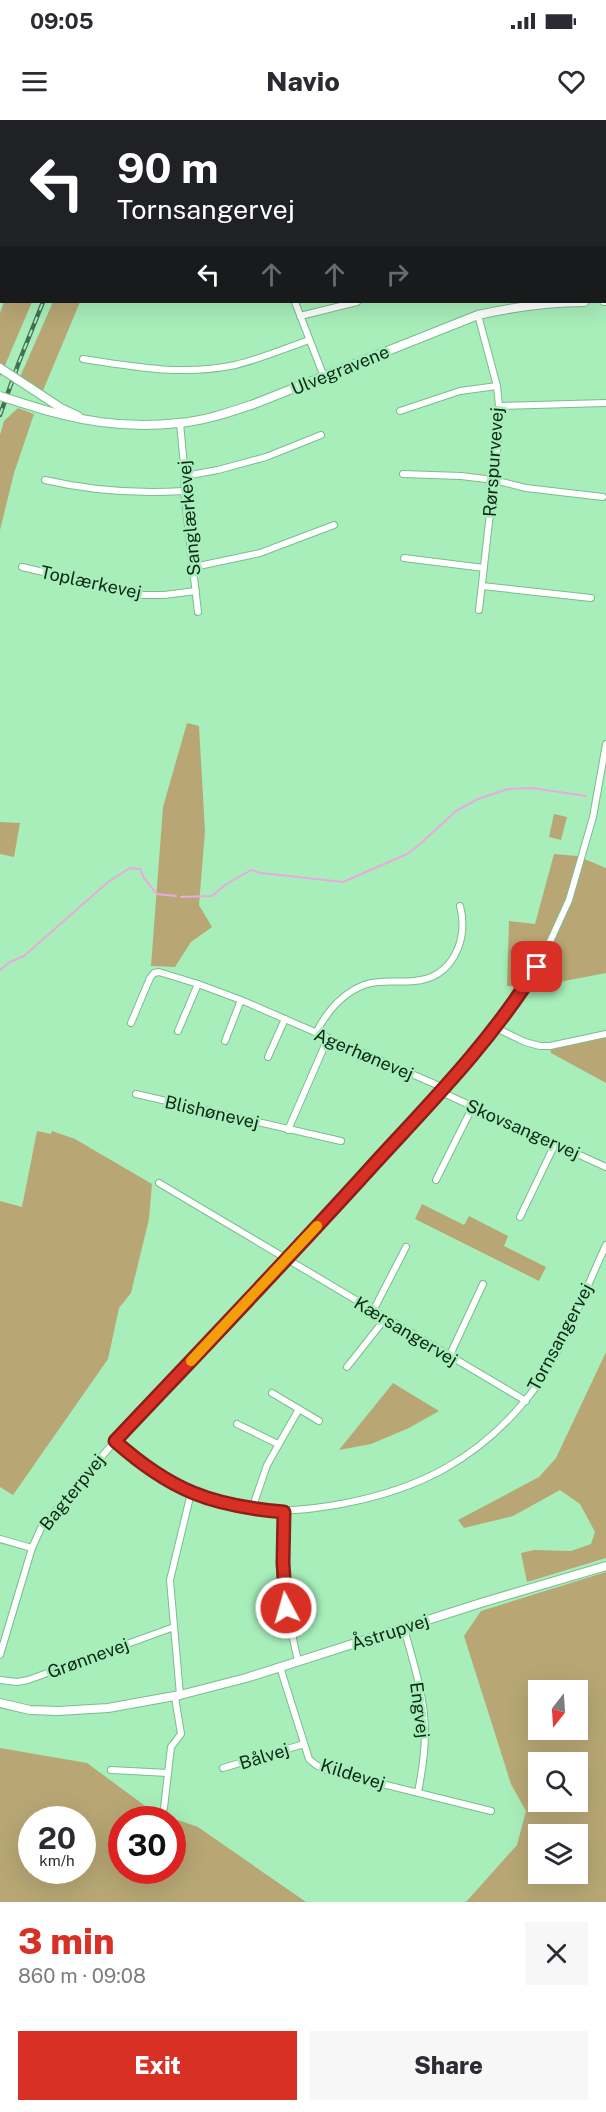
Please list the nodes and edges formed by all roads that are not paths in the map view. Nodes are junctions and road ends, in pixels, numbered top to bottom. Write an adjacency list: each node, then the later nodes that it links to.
1 (295, 303): 5 (street)
2 (353, 303): 5 (street)
3 (541, 303): 4 (street, Ulvegravene)
4 (478, 315): 9 (street, Ulvegravene); 10 (street, Rørspurvevej)
5 (300, 316): 6 (street)
6 (309, 340): 7 (street); 9 (street)
7 (83, 359)
8 (0, 368): 15 (street, Ulvegravene, bridge)
9 (324, 377): 16 (street, Ulvegravene)
10 (497, 386): 13 (street, Rørspurvevej); 14 (street)
11 (0, 396): 15 (street, Ulvegravene, bridge)
12 (606, 403): 13 (street)
13 (499, 406): 21 (street, Rørspurvevej)
14 (400, 411)
15 (93, 422): 16 (street, Ulvegravene)
16 (180, 423): 19 (street, Sanglærkevej)
17 (321, 435): 19 (street)
18 (403, 474): 21 (street)
19 (185, 476): 22 (street, Sanglærkevej)
20 (45, 480): 22 (street)
21 (494, 480): 23 (street); 28 (street, Rørspurvevej)
22 (184, 491): 27 (street, Sanglærkevej)
23 (603, 497)
24 (334, 525): 27 (street)
25 (404, 558): 28 (street)
26 (22, 567): 30 (street, Toplærkevej)
27 (194, 567): 30 (street, Sanglærkevej)
28 (484, 568): 29 (street, Rørspurvevej)
29 (482, 586): 31 (street); 32 (street, Rørspurvevej)
30 (196, 591): 33 (street, Sanglærkevej)
31 (591, 598)
32 (479, 610)
33 (198, 612)
34 (606, 744): 40 (street, Bagterpvej)
35 (460, 906): 42 (street)
36 (198, 984): 37 (street, Agerhønevej); 39 (street, Agerhønevej); 41 (street)
37 (241, 1000): 38 (street, Agerhønevej); 45 (street)
38 (285, 1019): 42 (street, Agerhønevej); 46 (street)
39 (131, 1023)
40 (496, 1028): 43 (street); 47 (street, Bagterpvej)
41 (178, 1032)
42 (316, 1033): 44 (street, Agerhønevej)
43 (606, 1034)
44 (328, 1038): 47 (street, Agerhønevej); 50 (street)
45 (225, 1041)
46 (267, 1058)
47 (443, 1090): 49 (street, Skovsangervej); 59 (street, Bagterpvej)
48 (136, 1094): 50 (street, Blishønevej)
49 (473, 1106): 52 (street, Skovsangervej); 54 (street)
50 (288, 1130): 51 (street, Blishønevej)
51 (341, 1141)
52 (555, 1144): 53 (street, Skovsangervej); 56 (street)
53 (606, 1167)
54 (436, 1180)
55 (159, 1183): 59 (street, Kærsangervej)
56 (520, 1217)
57 (606, 1245): 66 (street, Tornsangervej)
58 (406, 1247): 61 (street)
59 (286, 1260): 61 (street, Kærsangervej); 70 (street, Bagterpvej)
60 (483, 1284): 63 (street)
61 (373, 1311): 62 (street, Kærsangervej)
62 (385, 1319): 63 (street, Kærsangervej); 64 (street)
63 (449, 1357): 66 (street, Kærsangervej)
64 (347, 1367)
65 (272, 1393): 67 (street)
66 (525, 1401): 74 (street, Tornsangervej)
67 (299, 1409): 68 (street); 71 (street)
68 (319, 1421)
69 (237, 1424): 71 (street)
70 (115, 1441): 72 (street, Tornsangervej); 76 (street, Bagterpvej)
71 (278, 1443): 73 (street)
72 (191, 1493): 73 (street, Tornsangervej); 78 (street)
73 (252, 1509): 74 (street, Tornsangervej)
74 (284, 1512): 81 (street)
75 (0, 1539): 76 (street)
76 (32, 1548): 80 (street, Bagterpvej)
77 (606, 1566): 79 (street, Åstrupvej)
78 (174, 1627): 83 (street, Grønnevej); 84 (street)
79 (404, 1628): 81 (street, Åstrupvej); 90 (street, Engvej)
80 (0, 1655)
81 (298, 1661): 82 (street, Åstrupvej)
82 (280, 1667): 84 (street, Åstrupvej); 86 (street, Kildevej)
83 (0, 1680)
84 (178, 1696): 85 (street, Åstrupvej); 89 (street)
85 (0, 1702)
86 (304, 1744): 87 (street, Bålvej); 90 (street, Kildevej)
87 (224, 1768)
88 (111, 1770): 89 (street)
89 (168, 1773): 91 (street)
90 (418, 1792): 92 (street, Kildevej)
91 (164, 1806)
92 (491, 1811)

